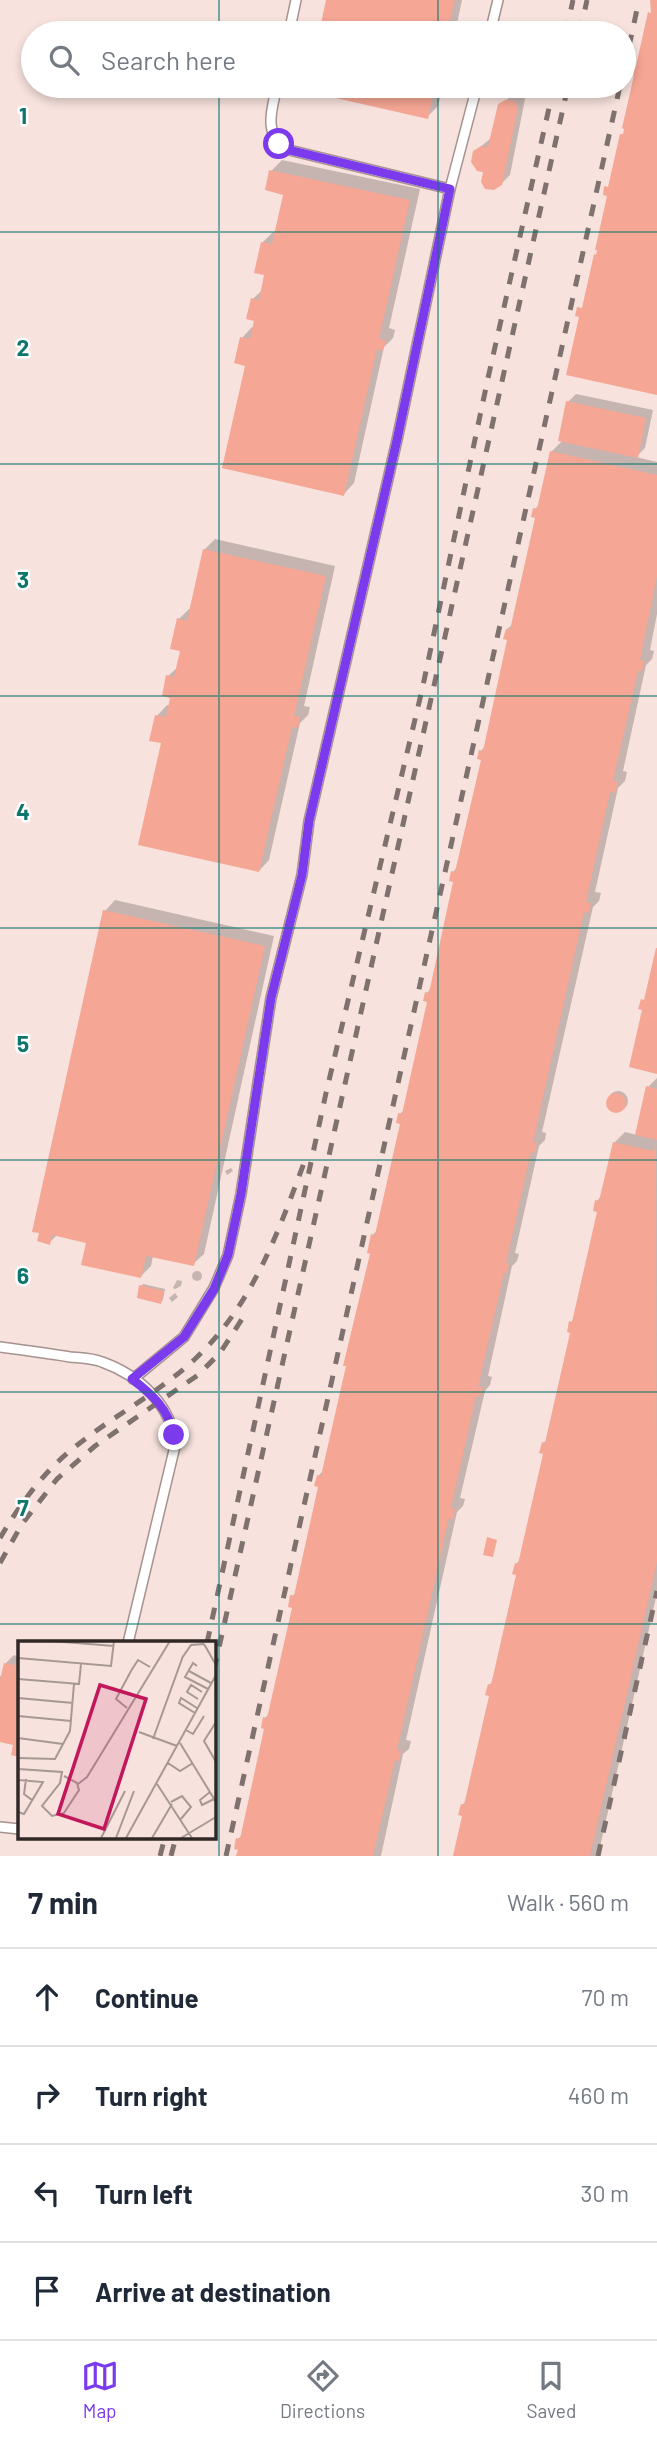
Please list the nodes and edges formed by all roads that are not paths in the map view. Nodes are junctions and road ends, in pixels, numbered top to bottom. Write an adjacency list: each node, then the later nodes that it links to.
1 (296, 0): 3 (lane)
2 (498, 0): 4 (lane)
3 (292, 21)
4 (493, 21)
5 (275, 98): 7 (lane)
6 (474, 98): 7 (lane)
7 (450, 189): 9 (lane)
8 (0, 1347): 9 (lane)
9 (132, 1379): 10 (lane)
10 (128, 1641)
11 (0, 1826): 12 (lane)
12 (18, 1829)

